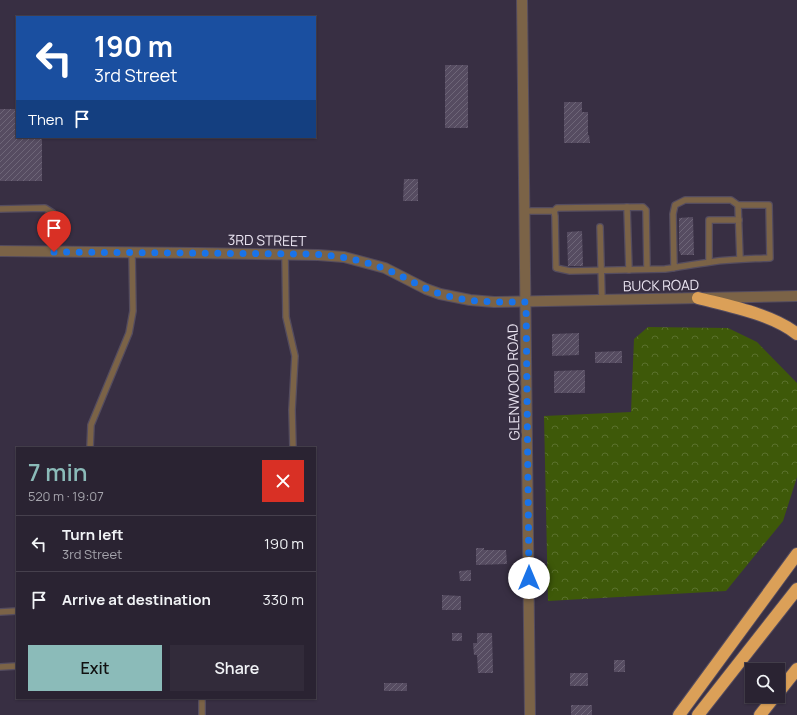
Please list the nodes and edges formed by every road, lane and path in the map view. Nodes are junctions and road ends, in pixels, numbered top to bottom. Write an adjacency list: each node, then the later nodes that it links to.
1 (522, 0): 5 (street, GLENWOOD ROAD)
2 (738, 205): 7 (lane); 13 (lane); 15 (lane)
3 (627, 207): 6 (lane); 16 (lane); 17 (lane)
4 (0, 209): 10 (lane)
5 (525, 211): 6 (lane); 22 (street, GLENWOOD ROAD)
6 (554, 211): 18 (lane)
7 (739, 220): 13 (lane); 14 (lane)
8 (600, 227): 18 (lane)
9 (0, 251): 10 (street, 3RD STREET)
10 (54, 252): 11 (street, 3RD STREET)
11 (132, 252): 12 (street, 3RD STREET); 24 (lane)
12 (285, 254): 22 (street, 3RD STREET); 25 (lane)
13 (740, 259): 14 (lane)
14 (709, 262): 15 (lane)
15 (674, 268): 16 (lane)
16 (647, 269): 17 (lane)
17 (629, 270): 18 (lane)
18 (600, 271): 21 (lane)
19 (797, 296): 20 (street, BUCK ROAD)
20 (698, 298): 21 (street, BUCK ROAD); 23 (highway)
21 (602, 300): 22 (street, BUCK ROAD)
22 (526, 302): 37 (street, GLENWOOD ROAD)
23 (797, 334)
24 (90, 447)
25 (294, 447)
26 (797, 554): 38 (highway)
27 (797, 590): 39 (highway)
28 (16, 611): 29 (lane)
29 (0, 612)
30 (16, 666): 31 (lane)
31 (0, 667)
32 (795, 672): 33 (highway)
33 (785, 684)
34 (202, 699): 36 (lane)
35 (769, 703): 40 (highway)
36 (202, 715)
37 (530, 715)
38 (679, 715)
39 (698, 715)
40 (760, 715)

